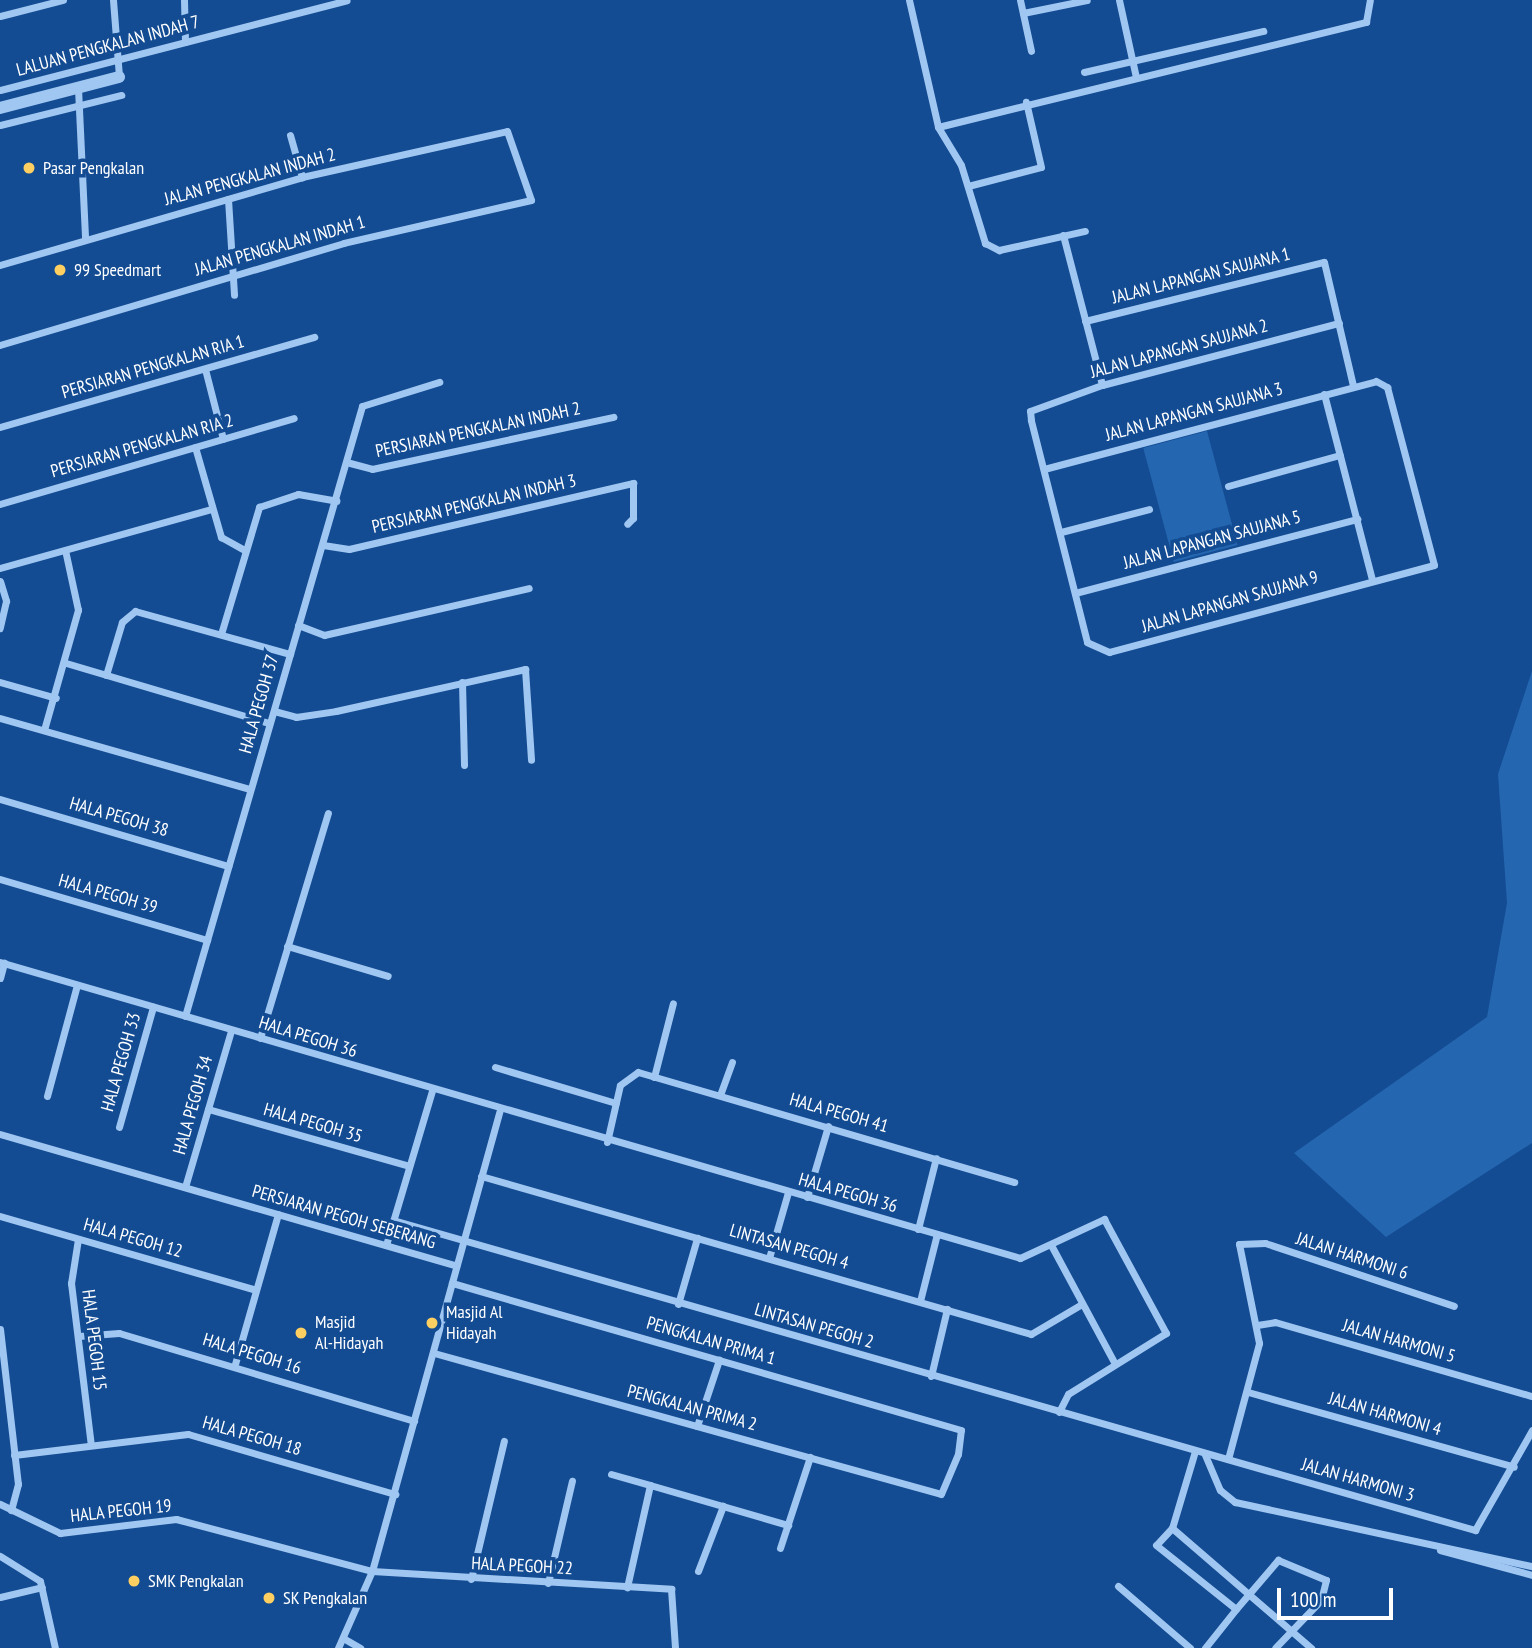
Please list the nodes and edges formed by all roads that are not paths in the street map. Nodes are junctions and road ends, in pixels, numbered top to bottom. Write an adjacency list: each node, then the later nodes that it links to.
1 (63, 0): 11 (street)
2 (113, 0): 15 (street)
3 (184, 0): 13 (street)
4 (347, 0): 13 (street, LALUAN PENGKALAN INDAH 7)
5 (909, 0): 27 (street)
6 (1020, 0): 10 (street)
7 (1087, 0): 10 (street)
8 (1119, 0): 16 (street)
9 (1370, 0): 19 (street)
10 (1023, 13): 14 (street)
11 (0, 16)
12 (1263, 31): 16 (street)
13 (185, 42): 15 (street, LALUAN PENGKALAN INDAH 7)
14 (1031, 51)
15 (117, 60): 18 (street); 21 (street, LALUAN PENGKALAN INDAH 7)
16 (1133, 61): 17 (street); 19 (street)
17 (1084, 72)
18 (119, 77): 20 (street)
19 (1136, 77): 23 (street)
20 (78, 88): 24 (street); 25 (street)
21 (0, 90)
22 (121, 95): 24 (street)
23 (1026, 102): 27 (street); 30 (street)
24 (78, 103): 26 (street); 35 (street)
25 (0, 108)
26 (0, 125)
27 (938, 127): 30 (street)
28 (290, 135): 29 (street)
29 (302, 177): 31 (street, JALAN PENGKALAN INDAH 2); 32 (street, JALAN PENGKALAN INDAH 2)
30 (968, 186): 34 (street)
31 (228, 199): 35 (street, JALAN PENGKALAN INDAH 2); 37 (street)
32 (531, 200): 37 (street, JALAN PENGKALAN INDAH 1)
33 (1085, 231): 34 (street)
34 (1063, 235): 39 (street)
35 (85, 239): 36 (street, JALAN PENGKALAN INDAH 2)
36 (0, 265)
37 (232, 275): 38 (street); 42 (street, JALAN PENGKALAN INDAH 1)
38 (234, 295)
39 (1085, 321): 40 (street, JALAN LAPANGAN SAUJANA 1); 45 (street)
40 (1339, 323): 45 (street, JALAN LAPANGAN SAUJANA 2); 46 (street)
41 (314, 337): 43 (street, PERSIARAN PENGKALAN RIA 1)
42 (0, 345)
43 (205, 369): 50 (street, PERSIARAN PENGKALAN RIA 1); 51 (street)
44 (439, 382): 54 (street, HALA PEGOH 37)
45 (1102, 385): 55 (street, JALAN LAPANGAN SAUJANA 2)
46 (1353, 386): 47 (street, JALAN LAPANGAN SAUJANA 3); 67 (street, JALAN LAPANGAN SAUJANA 3)
47 (1324, 394): 53 (street); 55 (street, JALAN LAPANGAN SAUJANA 3)
48 (613, 417): 54 (street, PERSIARAN PENGKALAN INDAH 2)
49 (293, 418): 51 (street, PERSIARAN PENGKALAN RIA 2)
50 (0, 427)
51 (223, 439): 52 (street, PERSIARAN PENGKALAN RIA 2)
52 (195, 447): 58 (street, PERSIARAN PENGKALAN RIA 2); 59 (street)
53 (1340, 455): 56 (street); 61 (street)
54 (350, 463): 57 (street, HALA PEGOH 37)
55 (1044, 470): 63 (street)
56 (1228, 486)
57 (336, 500): 64 (street, HALA PEGOH 37); 66 (street)
58 (0, 504)
59 (211, 509): 65 (street); 66 (street)
60 (1150, 509): 63 (street)
61 (1357, 519): 69 (street); 72 (street, JALAN LAPANGAN SAUJANA 5)
62 (626, 524): 64 (street, PERSIARAN PENGKALAN INDAH 3)
63 (1061, 532): 72 (street)
64 (323, 545): 73 (street, HALA PEGOH 37)
65 (65, 550): 68 (street); 77 (street)
66 (244, 550): 75 (street)
67 (1434, 565): 69 (street, JALAN LAPANGAN SAUJANA 9)
68 (0, 568)
69 (1372, 579): 72 (street, JALAN LAPANGAN SAUJANA 9)
70 (0, 581): 74 (street)
71 (529, 588): 73 (street)
72 (1075, 593)
73 (298, 625): 76 (street, HALA PEGOH 37)
74 (0, 628)
75 (221, 634): 76 (street); 78 (street)
76 (290, 654): 82 (street, HALA PEGOH 37)
77 (66, 663): 78 (street); 81 (street)
78 (106, 675): 84 (street)
79 (0, 682): 81 (street)
80 (462, 682): 82 (street); 86 (street); 87 (street)
81 (55, 698): 85 (street)
82 (274, 711): 84 (street, HALA PEGOH 37)
83 (0, 718): 85 (street)
84 (269, 723): 88 (street, HALA PEGOH 37)
85 (44, 730): 88 (street)
86 (531, 760)
87 (464, 765)
88 (250, 789): 91 (street, HALA PEGOH 37)
89 (0, 799): 91 (street, HALA PEGOH 38)
90 (328, 813): 94 (street)
91 (228, 866): 93 (street, HALA PEGOH 37)
92 (0, 879): 93 (street, HALA PEGOH 39)
93 (207, 940): 101 (street, HALA PEGOH 37)
94 (287, 946): 96 (street); 103 (street)
95 (2, 962): 97 (street); 98 (street, HALA PEGOH 36)
96 (388, 976)
97 (0, 978)
98 (77, 985): 100 (street, HALA PEGOH 36); 109 (street)
99 (673, 1003): 106 (street)
100 (153, 1007): 101 (street, HALA PEGOH 36); 113 (street, HALA PEGOH 33)
101 (185, 1016): 102 (street, HALA PEGOH 36)
102 (231, 1031): 103 (street, HALA PEGOH 36); 111 (street, HALA PEGOH 34)
103 (260, 1038): 107 (street, HALA PEGOH 36)
104 (732, 1062): 108 (street)
105 (495, 1067): 110 (street)
106 (654, 1077): 108 (street, HALA PEGOH 41); 110 (street)
107 (432, 1091): 112 (street, HALA PEGOH 36); 118 (street)
108 (720, 1095): 114 (street, HALA PEGOH 41)
109 (47, 1096)
110 (616, 1102): 116 (street)
111 (208, 1110): 118 (street, HALA PEGOH 35); 121 (street, HALA PEGOH 34)
112 (500, 1111): 116 (street, HALA PEGOH 36); 119 (street)
113 (119, 1126)
114 (828, 1126): 117 (street, HALA PEGOH 41); 123 (street)
115 (0, 1134): 121 (street, PERSIARAN PEGOH SEBERANG)
116 (607, 1142): 122 (street, HALA PEGOH 36)
117 (936, 1158): 120 (street, HALA PEGOH 41); 127 (street, HALA PEGOH 36)
118 (409, 1167): 126 (street)
119 (481, 1176): 129 (street, LINTASAN PEGOH 4); 131 (street)
120 (1014, 1181)
121 (185, 1187): 124 (street, PERSIARAN PEGOH SEBERANG)
122 (788, 1192): 123 (street, HALA PEGOH 36); 134 (street)
123 (807, 1197): 127 (street, HALA PEGOH 36)
124 (278, 1214): 132 (street, PERSIARAN PEGOH SEBERANG); 137 (street)
125 (0, 1216): 130 (street, HALA PEGOH 12)
126 (393, 1220): 131 (street, LINTASAN PEGOH 2); 132 (street)
127 (918, 1229): 128 (street, HALA PEGOH 36)
128 (937, 1234): 133 (street, HALA PEGOH 36); 138 (street)
129 (697, 1238): 134 (street, LINTASAN PEGOH 4); 139 (street)
130 (78, 1239): 137 (street, HALA PEGOH 12); 145 (street, HALA PEGOH 15)
131 (462, 1242): 135 (street); 139 (street, LINTASAN PEGOH 2)
132 (386, 1245): 135 (street, PERSIARAN PEGOH SEBERANG)
133 (1051, 1245): 140 (street); 149 (street, HALA PEGOH 36)
134 (769, 1258): 138 (street, LINTASAN PEGOH 4)
135 (456, 1266): 136 (street)
136 (452, 1283): 146 (street); 147 (street, PENGKALAN PRIMA 1)
137 (256, 1290): 148 (street)
138 (920, 1301): 142 (street, LINTASAN PEGOH 4)
139 (678, 1304): 150 (street, LINTASAN PEGOH 2)
140 (1083, 1304): 142 (street, LINTASAN PEGOH 4); 149 (street)
141 (1454, 1306): 143 (street, JALAN HARMONI 6)
142 (947, 1309): 150 (street)
143 (1256, 1325): 151 (street); 152 (street, JALAN HARMONI 5)
144 (0, 1329): 161 (street)
145 (79, 1336): 148 (street, HALA PEGOH 16); 158 (street, HALA PEGOH 15)
146 (434, 1353): 154 (street); 155 (street, PENGKALAN PRIMA 2)
147 (719, 1360): 155 (street); 169 (street, PENGKALAN PRIMA 1)
148 (235, 1364): 154 (street, HALA PEGOH 16)
149 (1115, 1364): 153 (street)
150 (931, 1376): 153 (street, LINTASAN PEGOH 2)
151 (1248, 1392): 163 (street); 164 (street, JALAN HARMONI 4)
152 (1532, 1396)
153 (1059, 1412): 159 (street, LINTASAN PEGOH 2)
154 (414, 1421): 168 (street)
155 (697, 1426): 162 (street, PENGKALAN PRIMA 2)
156 (1532, 1430): 164 (street)
157 (504, 1441): 182 (street)
158 (91, 1445): 161 (street, HALA PEGOH 18); 168 (street, HALA PEGOH 18)
159 (1195, 1451): 160 (street, LINTASAN PEGOH 2); 174 (street)
160 (1204, 1454): 163 (street, LINTASAN PEGOH 2); 175 (street)
161 (14, 1455): 172 (street)
162 (810, 1457): 169 (street, PENGKALAN PRIMA 2); 173 (street)
163 (1228, 1459): 164 (street, JALAN HARMONI 3)
164 (1514, 1467)
165 (611, 1474): 167 (street)
166 (572, 1482): 183 (street)
167 (650, 1485): 171 (street); 186 (street)
168 (395, 1494): 179 (street)
169 (941, 1494)
170 (0, 1504): 172 (street, HALA PEGOH 19)
171 (723, 1506): 173 (street); 180 (street)
172 (11, 1510): 179 (street, HALA PEGOH 19)
173 (788, 1525): 176 (street)
174 (1171, 1528): 187 (street); 189 (street)
175 (1433, 1547): 178 (street); 181 (street)
176 (780, 1548)
177 (0, 1556): 185 (street)
178 (1532, 1566)
179 (372, 1571): 182 (street, HALA PEGOH 22); 191 (street)
180 (698, 1571)
181 (1532, 1575)
182 (471, 1579): 183 (street, HALA PEGOH 22)
183 (548, 1583): 186 (street, HALA PEGOH 22)
184 (1118, 1586): 196 (street)
185 (42, 1587): 188 (street); 192 (street)
186 (627, 1587): 195 (street, HALA PEGOH 22)
187 (1247, 1595): 189 (street); 190 (street); 190 (street)
188 (0, 1598)
189 (1236, 1609): 197 (street)
190 (1291, 1630): 198 (street); 199 (street)
191 (343, 1638): 193 (street); 194 (street)
192 (55, 1648)
193 (338, 1648)
194 (360, 1648)
195 (675, 1648)
196 (1190, 1648)
197 (1205, 1648)
198 (1275, 1648)
199 (1311, 1648)

